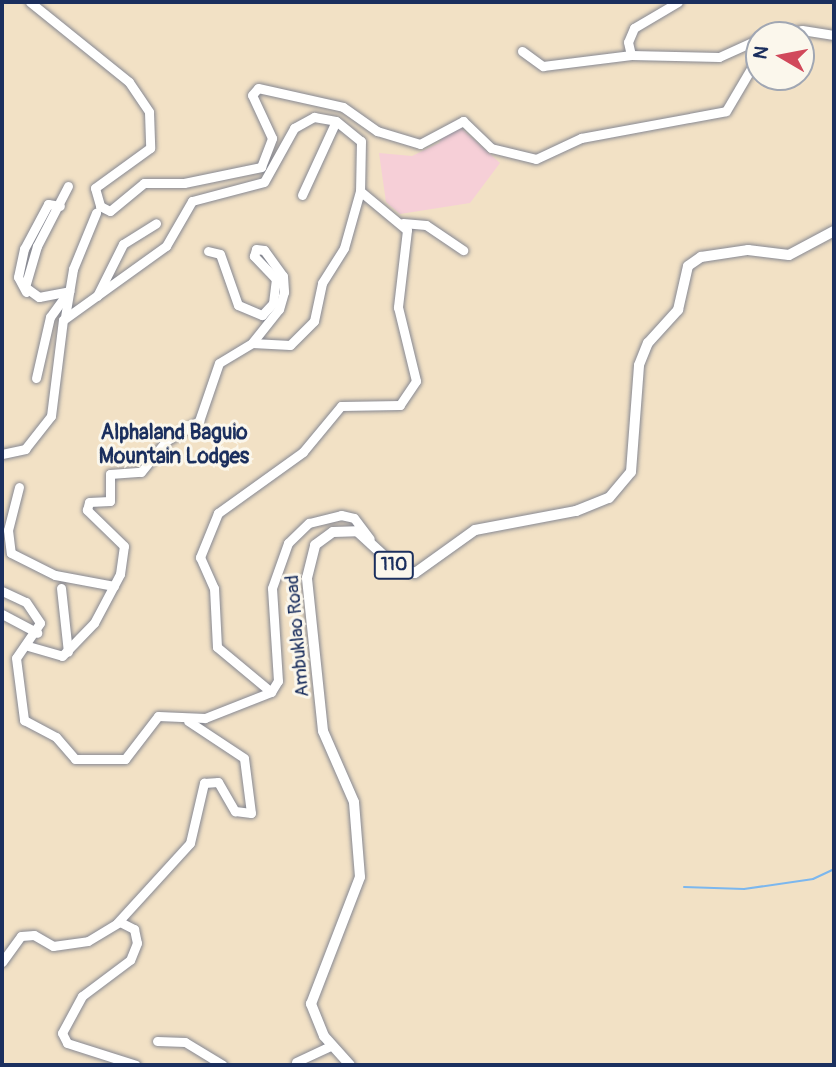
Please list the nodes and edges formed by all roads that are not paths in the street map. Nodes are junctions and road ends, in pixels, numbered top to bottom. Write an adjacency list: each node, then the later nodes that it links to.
1 (30, 2): 8 (street)
2 (678, 2): 7 (street)
3 (815, 35): 4 (street)
4 (834, 35)
5 (745, 45): 7 (street)
6 (522, 51): 7 (street)
7 (631, 55)
8 (745, 79)
9 (336, 121): 11 (street); 12 (street); 20 (street)
10 (68, 186): 19 (street)
11 (360, 191): 15 (street); 22 (street)
12 (302, 195)
13 (96, 213): 19 (street)
14 (156, 223): 20 (street)
15 (403, 223): 17 (street); 34 (street)
16 (834, 231): 26 (main road, 110)
17 (463, 250)
18 (208, 251): 22 (street)
19 (69, 291): 21 (street); 23 (street)
20 (97, 296): 21 (street)
21 (65, 317): 24 (street)
22 (252, 343): 27 (street)
23 (36, 378)
24 (2, 454)
25 (19, 487): 27 (street)
26 (370, 539): 35 (street); 41 (main road, Ambuklao Road / 110)
27 (114, 586): 33 (street)
28 (61, 588): 33 (street)
29 (2, 592): 31 (street)
30 (2, 614): 31 (street)
31 (37, 633): 32 (street)
32 (28, 646): 33 (street); 37 (street)
33 (68, 652)
34 (261, 682): 35 (street); 36 (street)
35 (271, 692): 36 (street)
36 (254, 695): 37 (street)
37 (185, 720): 38 (street)
38 (117, 923): 39 (street); 43 (street)
39 (2, 962)
40 (157, 1041): 44 (street)
41 (332, 1045): 42 (street); 45 (main road, Ambuklao Road / 110)
42 (296, 1062)
43 (136, 1065)
44 (223, 1065)
45 (349, 1065)

